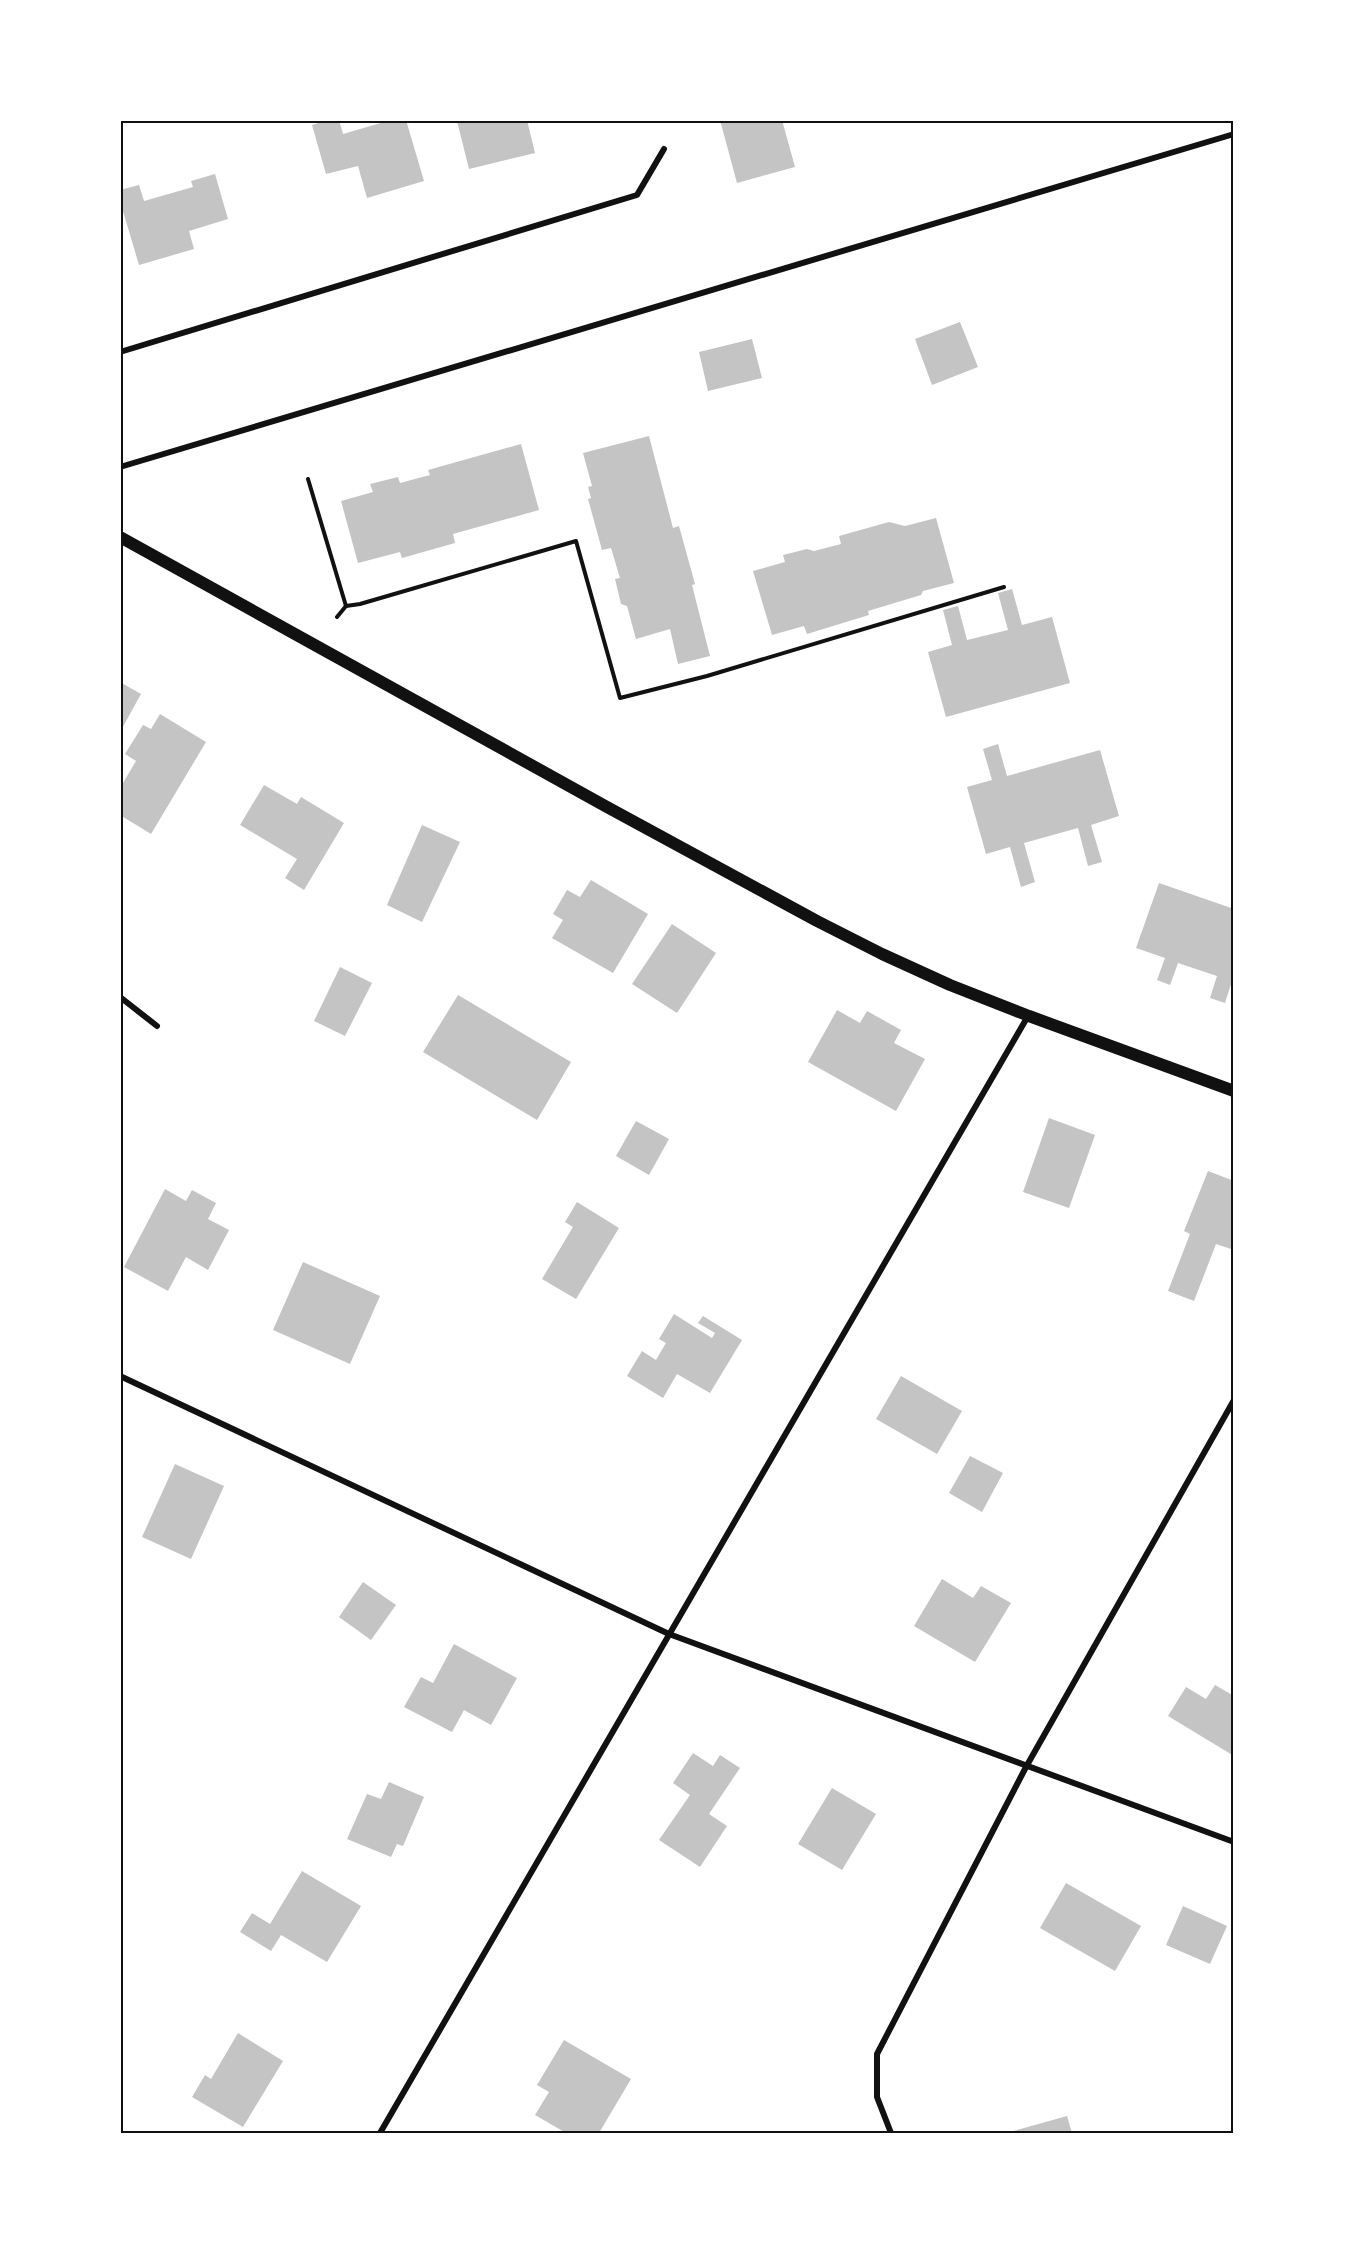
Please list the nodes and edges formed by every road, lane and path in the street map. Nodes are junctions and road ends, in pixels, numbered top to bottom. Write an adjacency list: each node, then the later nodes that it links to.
1 (1234, 134): 4 (street)
2 (664, 149): 3 (street)
3 (120, 352)
4 (120, 467)
5 (308, 479): 8 (path)
6 (120, 537): 11 (main road)
7 (1004, 587): 8 (path)
8 (346, 606): 9 (path)
9 (337, 617)
10 (120, 998): 12 (street)
11 (1029, 1016): 13 (main road); 16 (street)
12 (157, 1026)
13 (1234, 1091)
14 (120, 1376): 16 (street)
15 (1234, 1400): 17 (street)
16 (669, 1634): 17 (street); 19 (street)
17 (1026, 1767): 18 (street); 20 (street)
18 (1234, 1842)
19 (380, 2133)
20 (891, 2133)

